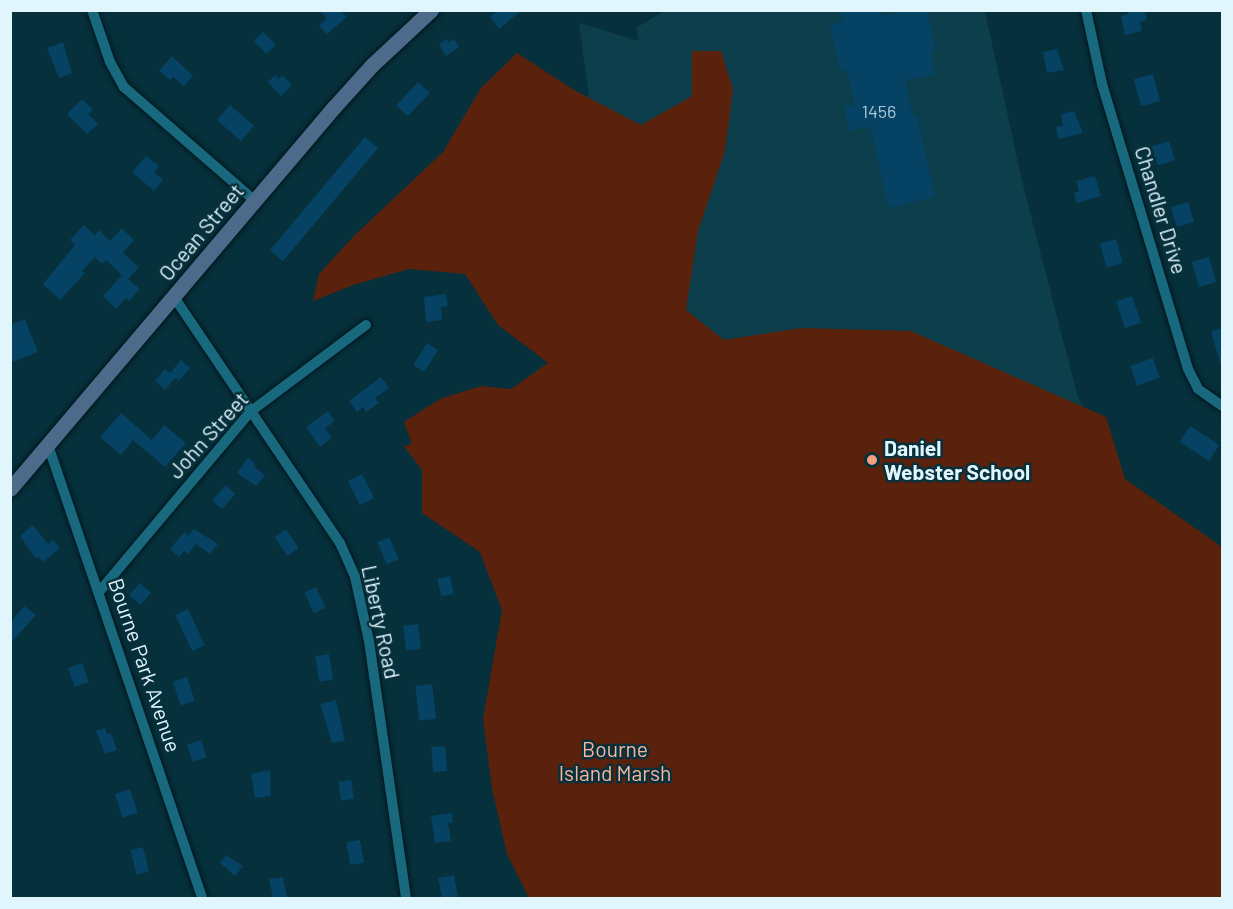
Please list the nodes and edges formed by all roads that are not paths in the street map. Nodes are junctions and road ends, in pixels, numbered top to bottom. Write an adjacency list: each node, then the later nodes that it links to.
1 (92, 10): 4 (street)
2 (431, 10): 4 (main road, Ocean Street)
3 (1086, 10): 7 (street, Chandler Drive)
4 (255, 201): 5 (main road, Ocean Street)
5 (174, 297): 8 (street, Liberty Road); 9 (main road, Ocean Street)
6 (366, 326): 8 (street, John Street)
7 (1222, 406)
8 (250, 412): 11 (street, John Street); 13 (street, Liberty Road)
9 (48, 445): 10 (main road, Ocean Street); 11 (street, Bourne Park Avenue)
10 (10, 489)
11 (99, 592): 12 (street, Bourne Park Avenue)
12 (202, 898)
13 (406, 898)

